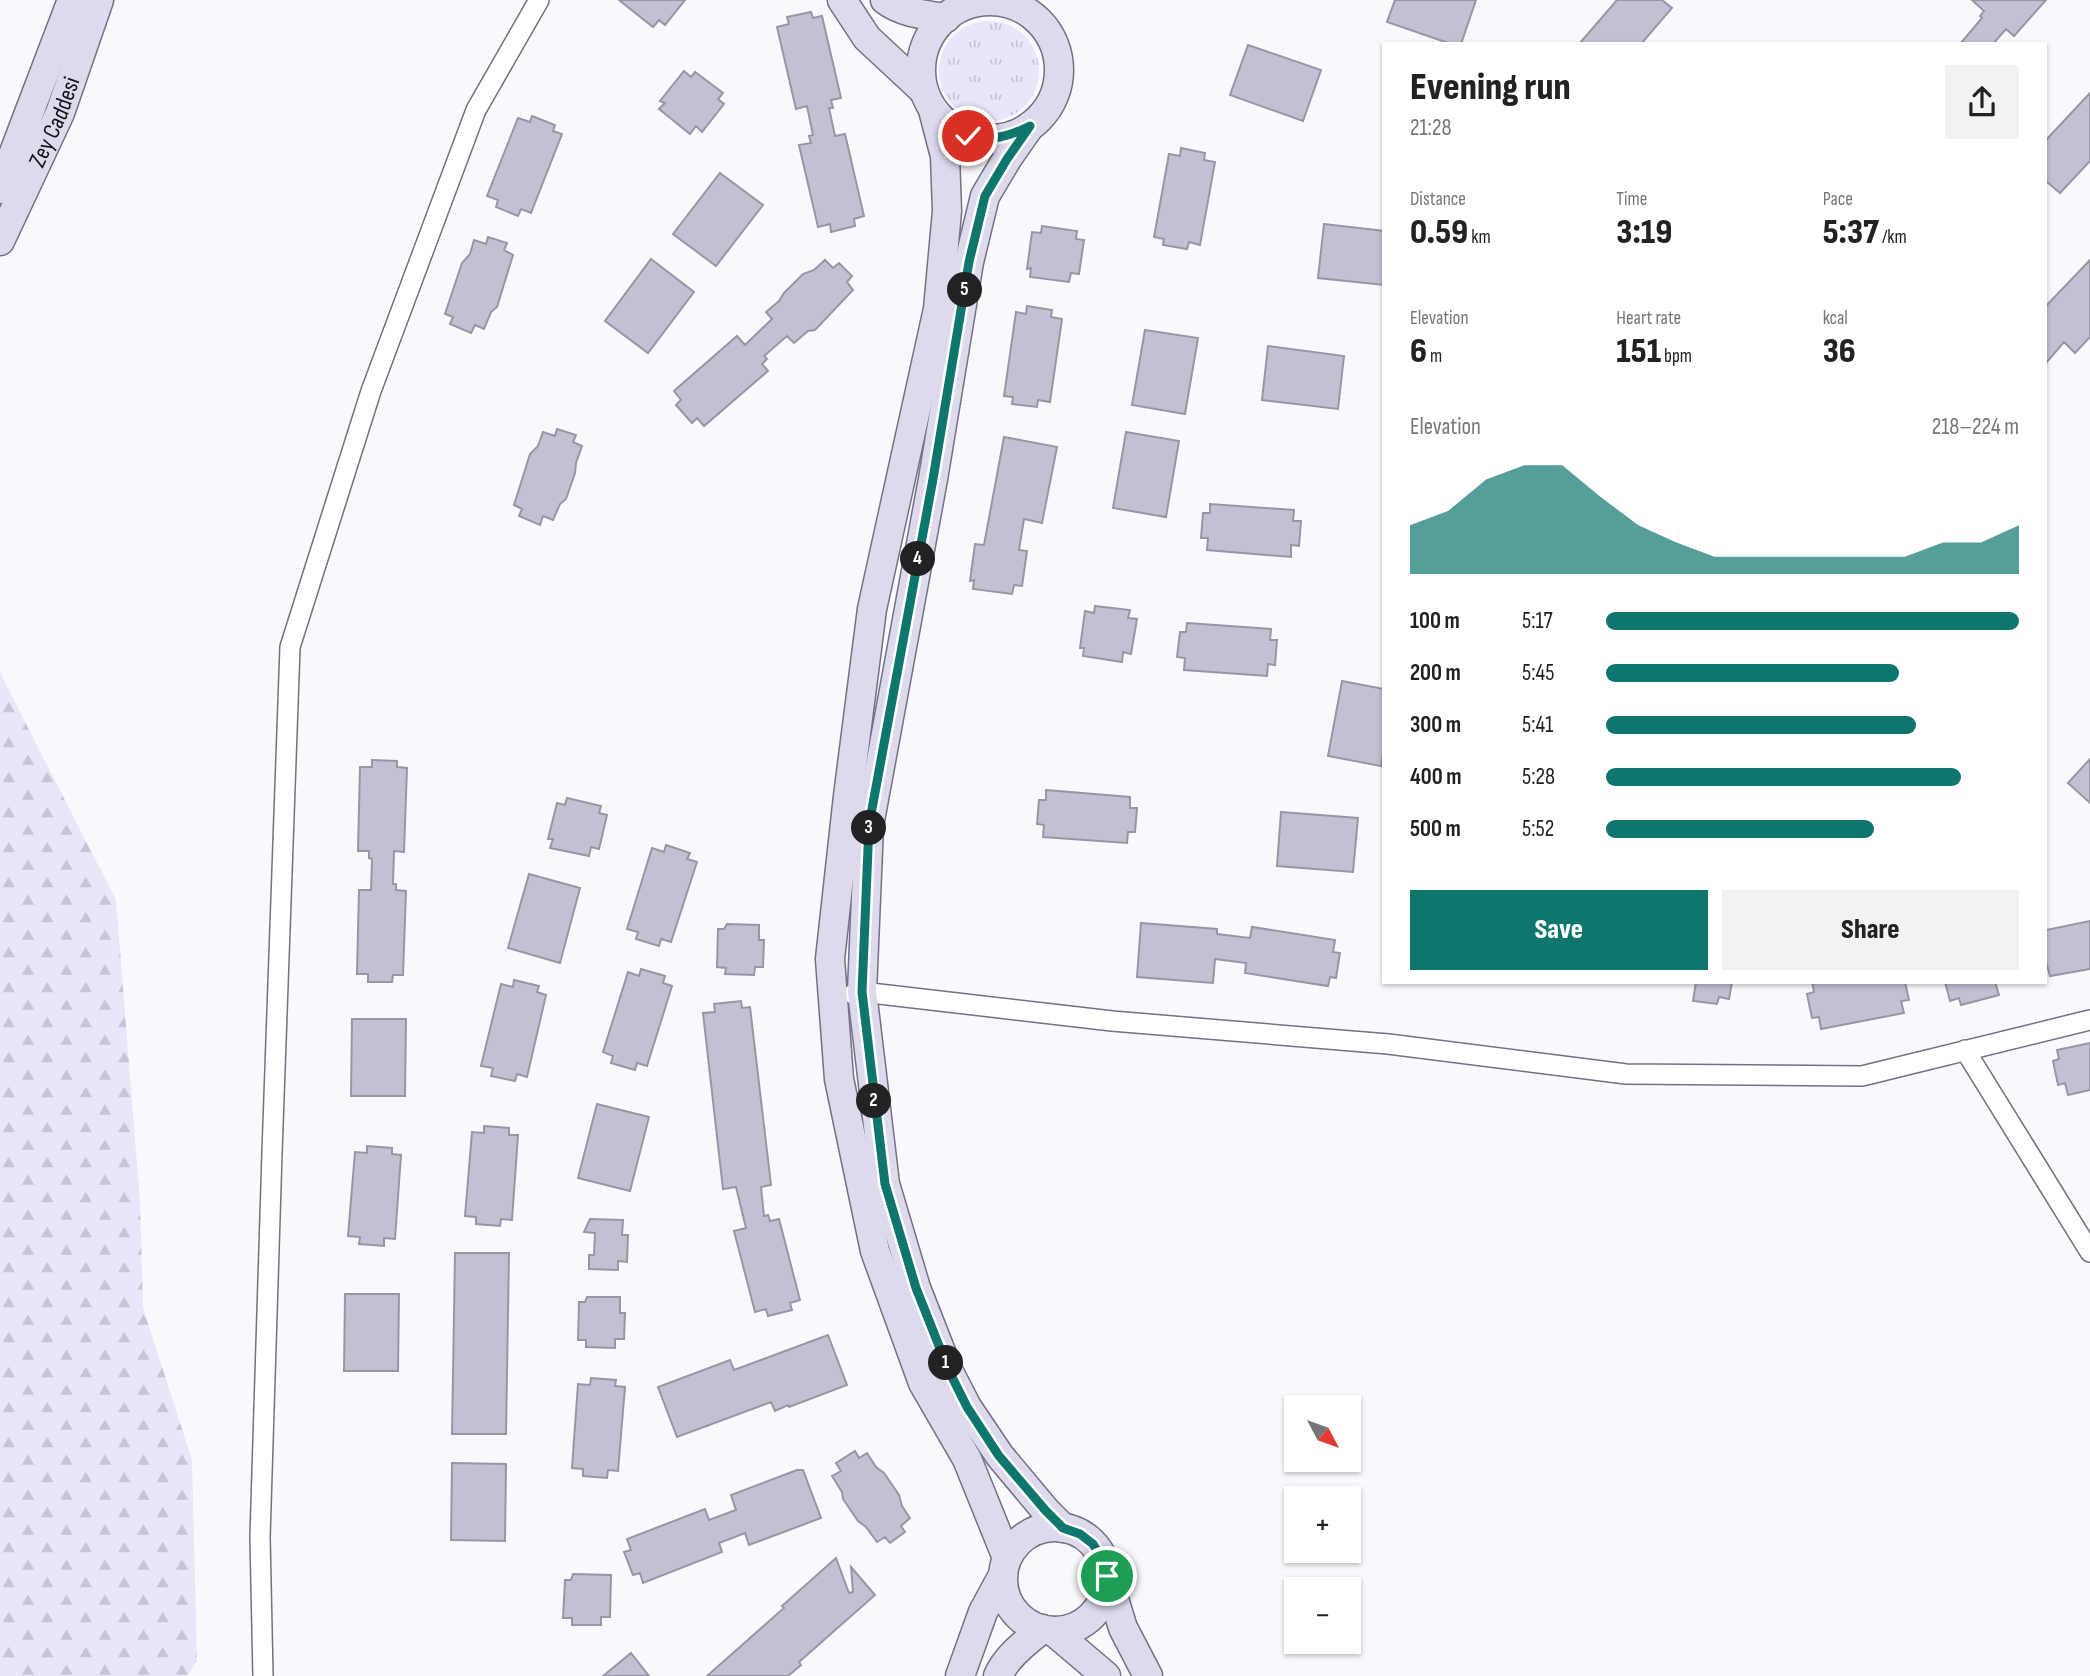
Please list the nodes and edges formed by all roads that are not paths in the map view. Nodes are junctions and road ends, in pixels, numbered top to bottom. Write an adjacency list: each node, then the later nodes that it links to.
1 (72, 0): 11 (street, Zey Caddesi)
2 (99, 0): 12 (street, Zey Caddesi)
3 (539, 0): 22 (street)
4 (842, 0): 9 (street)
5 (885, 0): 7 (street)
6 (1047, 0): 8 (street)
7 (954, 10): 8 (street); 9 (street)
8 (1054, 44): 10 (street)
9 (929, 101): 10 (street); 14 (street)
10 (1030, 126): 13 (street)
11 (0, 189)
12 (0, 241)
13 (862, 992): 14 (street); 16 (street); 18 (street)
14 (833, 998): 19 (street)
15 (2090, 1020): 16 (street)
16 (1965, 1050): 17 (street)
17 (2090, 1252)
18 (1063, 1528): 19 (street); 20 (street)
19 (1005, 1567): 21 (street); 23 (street)
20 (1107, 1576): 21 (street); 26 (street)
21 (1047, 1630): 24 (street); 25 (street)
22 (263, 1676)
23 (960, 1676)
24 (998, 1676)
25 (1106, 1676)
26 (1148, 1676)

